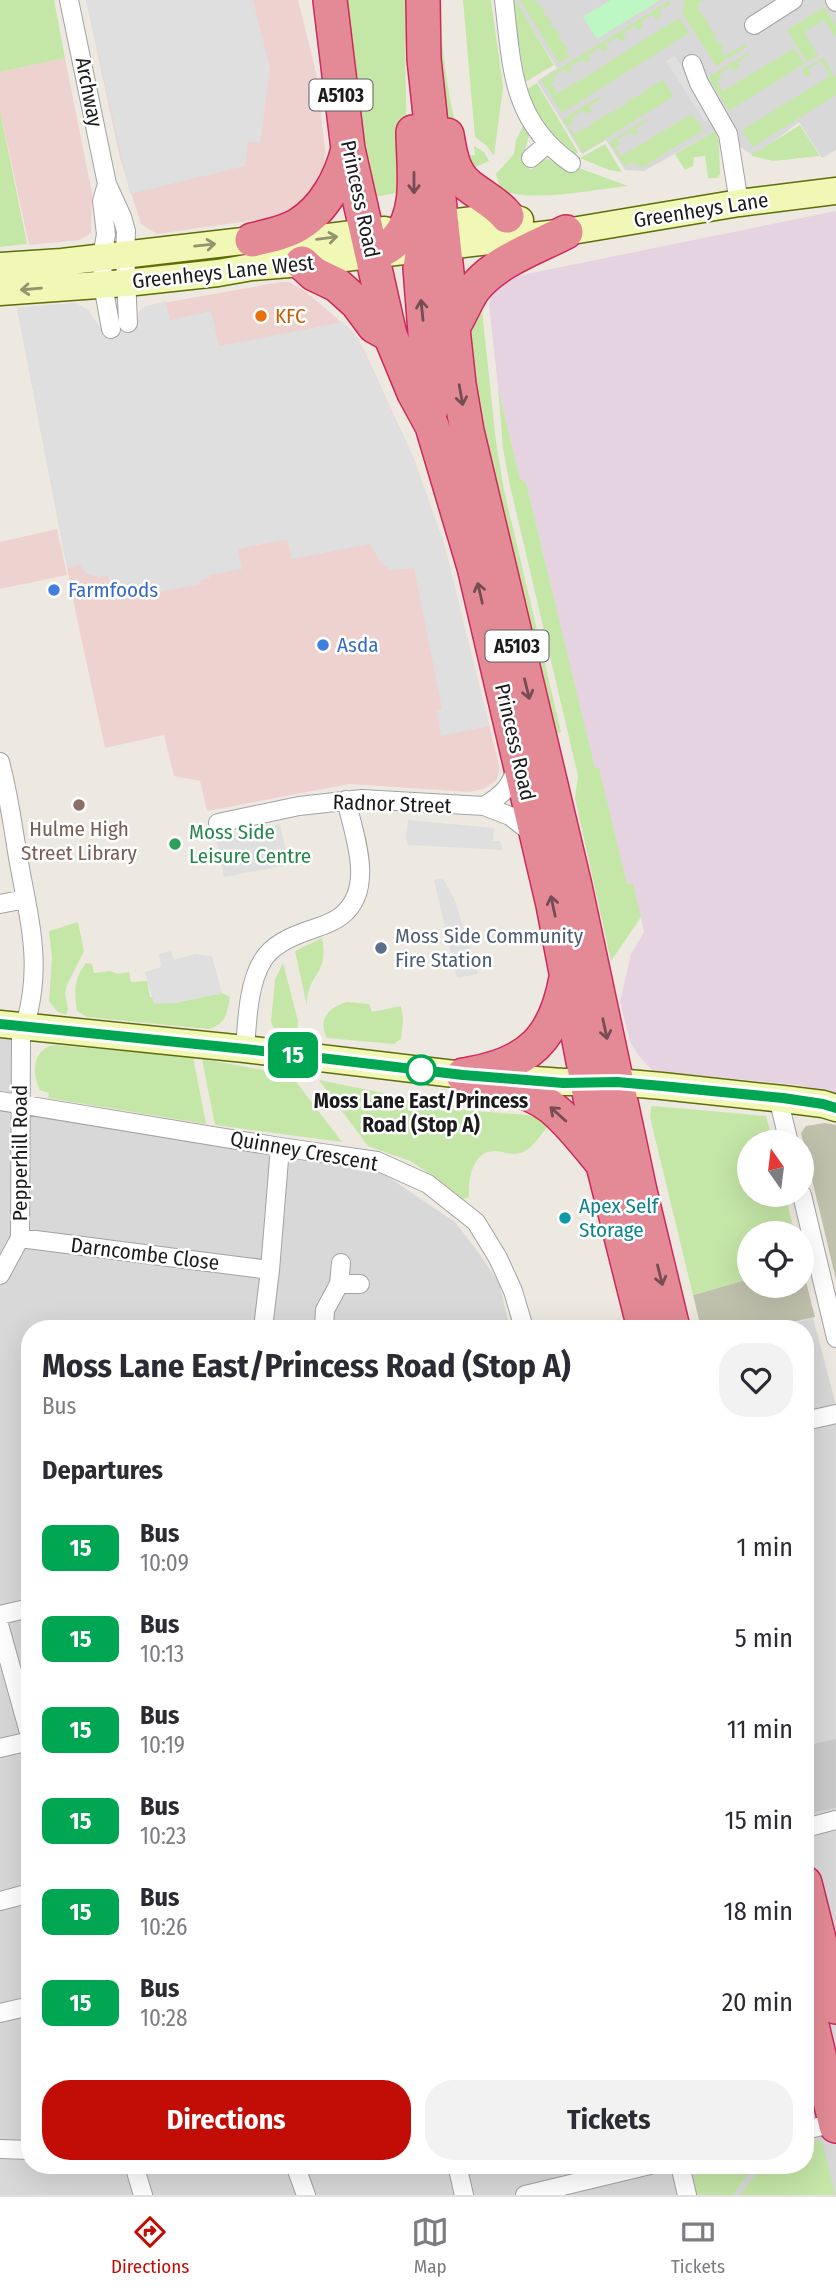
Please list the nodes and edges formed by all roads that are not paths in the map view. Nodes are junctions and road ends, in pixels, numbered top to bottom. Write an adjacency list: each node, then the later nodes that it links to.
1 (69, 0): 13 (street, Archway)
2 (504, 0): 9 (street)
3 (793, 0): 6 (street)
4 (329, 2): 10 (highway, Princess Road / A5103)
5 (423, 9): 7 (highway, Princess Road / A5103); 18 (highway, one-way to 18)
6 (754, 25)
7 (424, 59): 16 (highway); 18 (highway, Princess Road / A5103)
8 (692, 64): 15 (street)
9 (547, 144): 11 (street); 12 (street)
10 (348, 149): 19 (highway); 20 (highway, Princess Road / A5103)
11 (531, 158)
12 (571, 163)
13 (107, 184): 21 (street, Archway); 21 (street, Archway)
14 (836, 191): 15 (street, Greenheys Lane)
15 (739, 203): 17 (street, Greenheys Lane)
16 (507, 216): 17 (street, Greenheys Lane); 18 (street, Greenheys Lane)
17 (566, 232): 18 (street, Greenheys Lane); 27 (highway)
18 (429, 237): 20 (highway); 27 (highway, Princess Road / A5103); 30 (highway, one-way to 18)
19 (252, 240): 20 (street, Greenheys Lane West, one-way to 20); 21 (street, Greenheys Lane West, one-way to 19)
20 (369, 244): 22 (street, Greenheys Lane West); 29 (highway, Princess Road / A5103)
21 (113, 255): 23 (street, Greenheys Lane West); 24 (street)
22 (302, 263): 24 (street, Greenheys Lane West); 29 (highway)
23 (0, 266)
24 (115, 284): 25 (street, Greenheys Lane West, one-way to 25); 26 (street); 28 (street)
25 (0, 292)
26 (128, 323)
27 (453, 327): 43 (highway, Princess Road / A5103, one-way to 43)
28 (111, 329)
29 (390, 335): 30 (highway, Princess Road / A5103)
30 (432, 426): 31 (highway, Princess Road / A5103, one-way to 30)
31 (518, 754): 34 (street); 36 (highway, Princess Road / A5103)
32 (0, 762): 37 (street, Pepperhill Road)
33 (346, 800): 34 (street, Radnor Street); 35 (street, Radnor Street); 41 (street)
34 (484, 806): 36 (street, Radnor Street)
35 (218, 824)
36 (536, 836): 39 (highway, Princess Road / A5103, one-way to 36)
37 (26, 899): 38 (street); 40 (street, Pepperhill Road)
38 (0, 904)
39 (566, 973): 42 (highway); 43 (highway, Princess Road / A5103)
40 (13, 1026): 41 (street); 46 (street, Pepperhill Road)
41 (245, 1049): 42 (street)
42 (463, 1075): 43 (street); 50 (highway, one-way to 42)
43 (601, 1083): 44 (street); 50 (highway, Princess Road / A5103); 62 (highway, Princess Road / A5103, one-way to 62)
44 (783, 1098): 47 (street); 48 (street)
45 (0, 1101): 46 (street, Quinney Crescent)
46 (19, 1103): 49 (street, Quinney Crescent); 52 (street, Pepperhill Road)
47 (836, 1108)
48 (786, 1130)
49 (279, 1147): 54 (street); 60 (street, Quinney Crescent)
50 (603, 1165): 61 (highway, Princess Road / A5103)
51 (805, 1208): 63 (street)
52 (20, 1238): 54 (street, Darncombe Close); 55 (street, Pepperhill Road)
53 (341, 1263): 56 (street)
54 (270, 1270): 58 (street)
55 (0, 1275)
56 (339, 1284): 57 (street); 59 (street)
57 (360, 1284)
58 (263, 1320)
59 (324, 1320)
60 (519, 1320)
61 (642, 1320)
62 (671, 1320)
63 (836, 1338)
64 (836, 1414): 65 (street)
65 (814, 1419)
66 (21, 1610): 67 (street)
67 (0, 1615)
68 (0, 1628): 69 (street)
69 (21, 1704)
70 (21, 1743): 71 (street)
71 (0, 1748)
72 (836, 1820): 73 (street)
73 (814, 1826)
74 (21, 1895): 75 (street)
75 (0, 1901)
76 (814, 1919): 77 (highway)
77 (836, 2007)
78 (21, 2008): 79 (street)
79 (0, 2013)
80 (814, 2033): 81 (highway)
81 (836, 2124): 82 (street)
82 (814, 2128)
83 (0, 2149): 84 (street)
84 (21, 2150)
85 (137, 2174): 90 (street)
86 (298, 2174): 91 (street)
87 (459, 2174): 92 (street)
88 (612, 2174): 93 (street)
89 (682, 2174): 94 (street)
90 (143, 2195)
91 (306, 2195)
92 (464, 2195)
93 (525, 2195)
94 (687, 2195)

